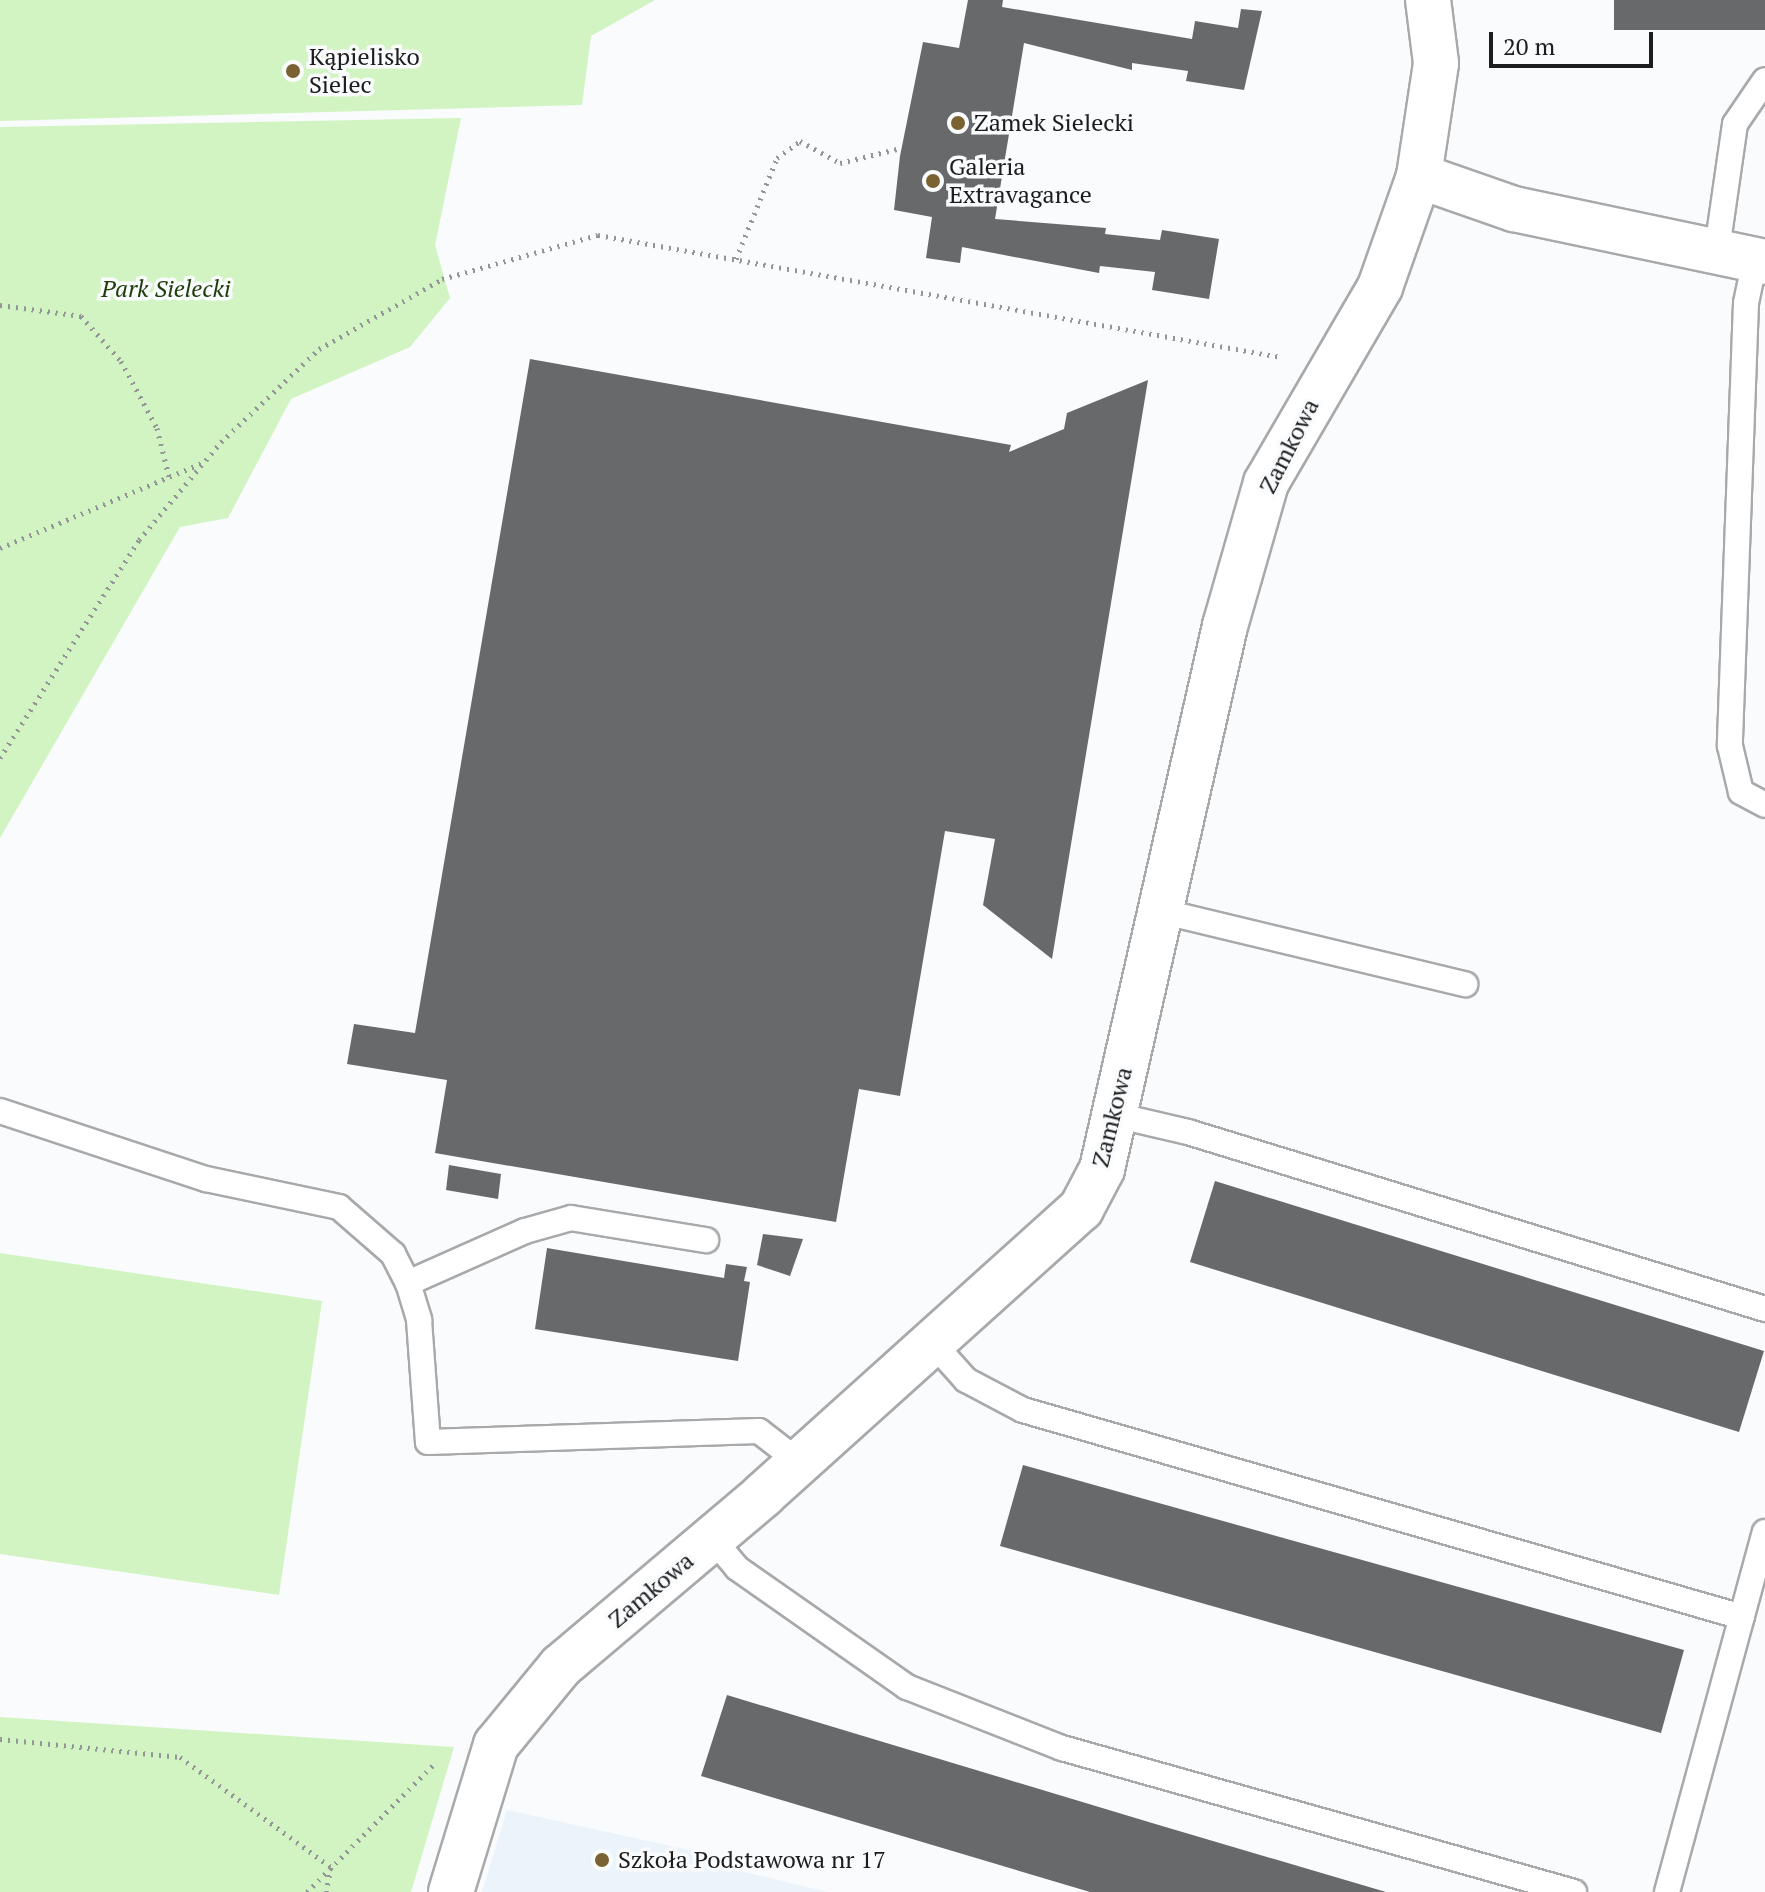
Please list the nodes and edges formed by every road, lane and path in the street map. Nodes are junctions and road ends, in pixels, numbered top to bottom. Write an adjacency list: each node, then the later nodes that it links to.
1 (1428, 0): 4 (street, Zamkowa)
2 (1765, 80): 6 (lane)
3 (901, 148): 5 (path)
4 (1419, 176): 6 (street); 8 (street, Zamkowa)
5 (736, 259): 8 (path); 9 (path)
6 (1745, 259): 13 (lane)
7 (0, 305): 10 (path)
8 (1326, 375): 14 (street, Zamkowa)
9 (205, 462): 10 (path); 12 (path)
10 (169, 477): 11 (path)
11 (0, 548)
12 (0, 758)
13 (1765, 805)
14 (1160, 911): 15 (lane); 17 (street, Zamkowa)
15 (1465, 984)
16 (0, 1111): 19 (lane)
17 (1115, 1115): 20 (lane); 21 (street, Zamkowa)
18 (706, 1240): 19 (lane)
19 (408, 1283): 22 (lane)
20 (1765, 1309)
21 (932, 1342): 22 (street, Zamkowa); 25 (lane)
22 (799, 1462): 24 (street, Zamkowa)
23 (1765, 1532): 25 (lane)
24 (712, 1538): 30 (street, Zamkowa); 31 (lane)
25 (1742, 1617): 32 (lane)
26 (0, 1739): 27 (path)
27 (331, 1867): 28 (path); 29 (path)
28 (307, 1892)
29 (326, 1892)
30 (451, 1892)
31 (1574, 1892)
32 (1667, 1892)

